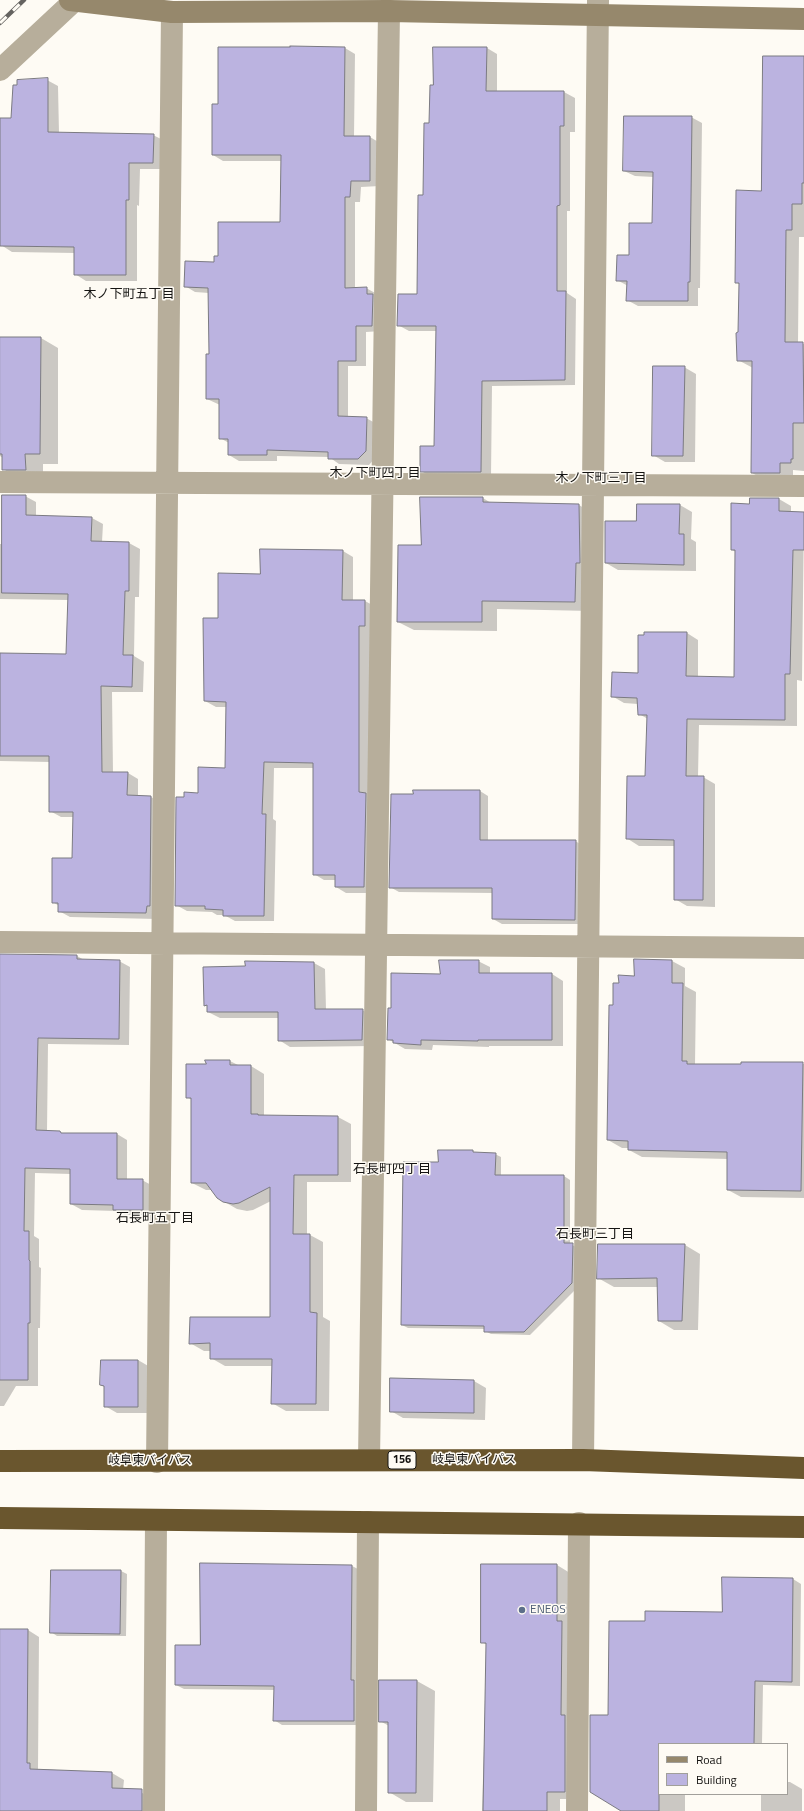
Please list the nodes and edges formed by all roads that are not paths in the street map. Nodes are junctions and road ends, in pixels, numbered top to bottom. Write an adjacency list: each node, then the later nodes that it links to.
1 (72, 1): 4 (street); 6 (street)
2 (598, 7): 3 (street); 5 (street); 10 (street)
3 (388, 11): 4 (street); 9 (street)
4 (172, 12): 8 (street)
5 (804, 19)
6 (0, 70)
7 (0, 482): 8 (street)
8 (166, 483): 9 (street); 13 (street)
9 (383, 484): 10 (street); 14 (street)
10 (592, 485): 11 (street); 15 (street)
11 (804, 486)
12 (0, 942): 13 (street)
13 (162, 944): 14 (street); 20 (street)
14 (376, 945): 15 (street); 17 (street)
15 (588, 947): 16 (street); 18 (street)
16 (804, 948)
17 (370, 1460): 18 (highway, 岐阜東バイパス / 156); 20 (highway, 岐阜東バイパス / 156)
18 (582, 1460): 21 (highway, 岐阜東バイパス / 156)
19 (0, 1461): 20 (highway, 岐阜東バイパス / 156)
20 (157, 1462)
21 (804, 1468)
22 (0, 1518): 23 (highway)
23 (156, 1521): 24 (highway); 27 (street)
24 (368, 1522): 25 (highway); 28 (street)
25 (579, 1523): 26 (highway); 29 (street)
26 (804, 1527)
27 (154, 1811)
28 (366, 1811)
29 (577, 1811)

